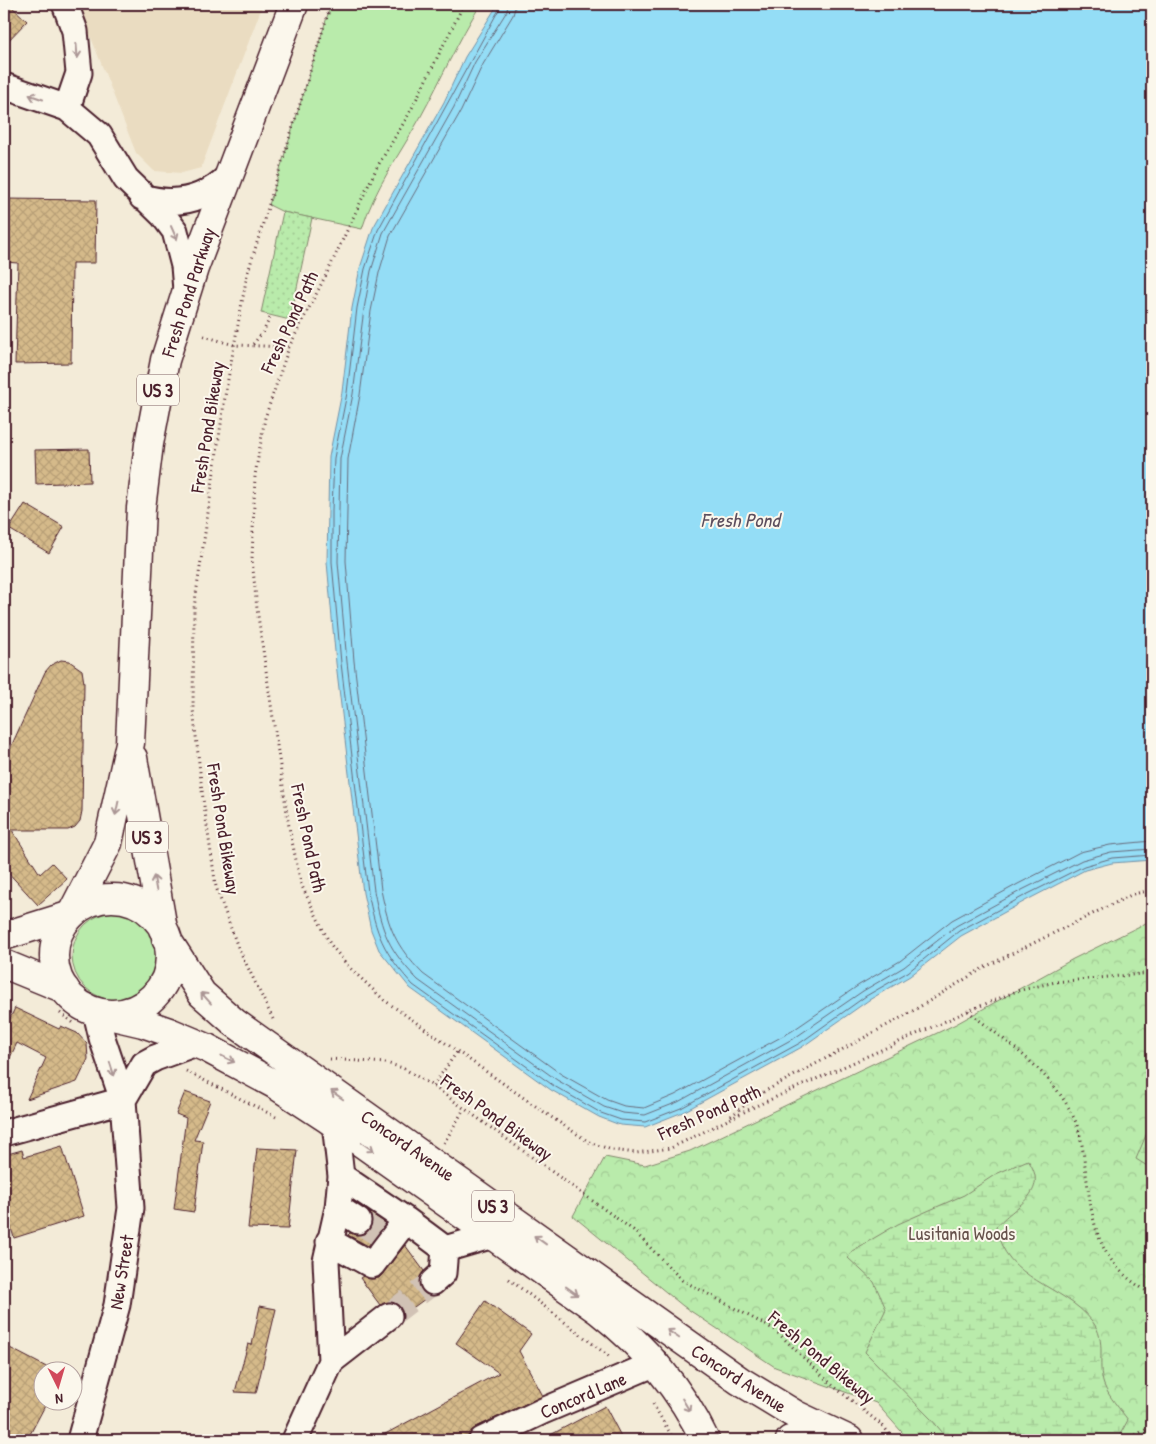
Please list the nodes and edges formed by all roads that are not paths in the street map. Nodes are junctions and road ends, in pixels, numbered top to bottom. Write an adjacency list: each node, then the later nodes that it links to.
1 (65, 4): 4 (street, one-way to 4)
2 (294, 4): 5 (main road, Fresh Pond Parkway / US 3)
3 (4, 86): 4 (street, one-way to 3)
4 (67, 108): 6 (street)
5 (228, 177): 6 (street); 7 (main road, Fresh Pond Parkway / US 3)
6 (142, 197): 7 (street, one-way to 7)
7 (186, 290): 8 (main road, Fresh Pond Parkway / US 3)
8 (130, 743): 9 (main road, Fresh Pond Parkway / US 3, one-way to 9); 10 (main road, Fresh Pond Parkway / US 3, one-way to 8)
9 (71, 915): 10 (main road); 11 (main road); 13 (main road, US 3)
10 (165, 934): 14 (main road); 33 (main road, Concord Avenue / US 3, one-way to 10)
11 (4, 936)
12 (4, 964): 13 (main road)
13 (64, 989): 14 (main road, US 3)
14 (98, 1012): 15 (main road, Concord Avenue / US 3); 16 (street, New Street, one-way to 16)
15 (196, 1043): 16 (street); 17 (main road, Concord Avenue / US 3, one-way to 17)
16 (123, 1100): 18 (street); 28 (street, New Street)
17 (335, 1123): 19 (street); 21 (main road, Concord Avenue / US 3, one-way to 21)
18 (4, 1133)
19 (341, 1176): 20 (street); 22 (street)
20 (406, 1220): 22 (street); 23 (street)
21 (493, 1235): 23 (street); 27 (main road, Concord Avenue / US 3, one-way to 27)
22 (329, 1241): 26 (street)
23 (445, 1249): 24 (street)
24 (433, 1282)
25 (389, 1316): 26 (street)
26 (331, 1361): 29 (street)
27 (656, 1363): 30 (street, Concord Lane); 31 (main road, Concord Avenue / US 3, one-way to 31)
28 (80, 1440)
29 (295, 1440)
30 (482, 1440)
31 (705, 1440)
32 (790, 1440): 33 (main road)
33 (849, 1440)

